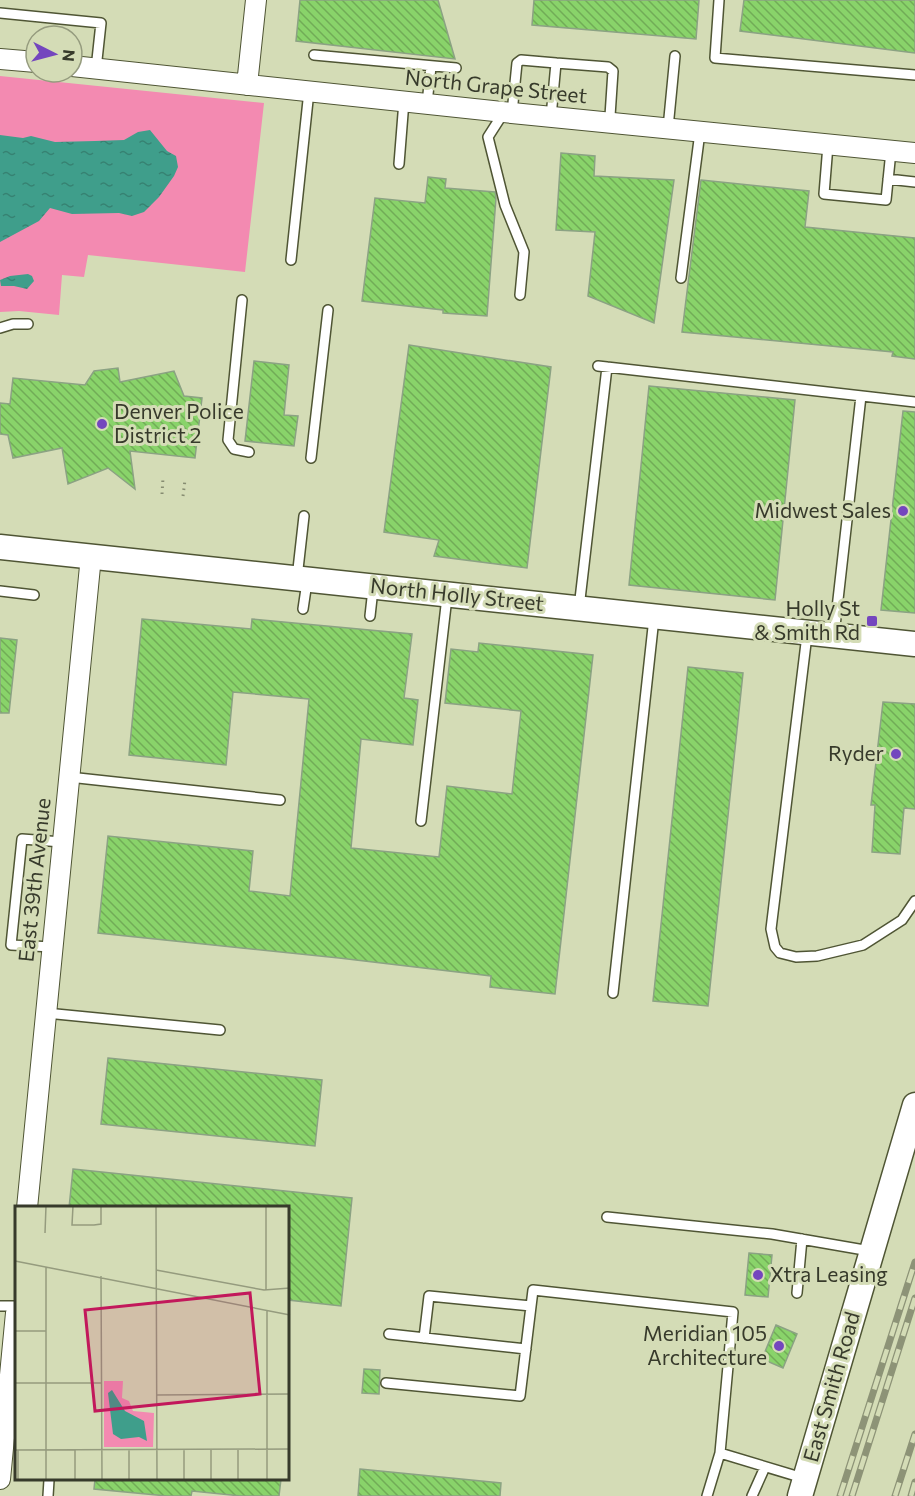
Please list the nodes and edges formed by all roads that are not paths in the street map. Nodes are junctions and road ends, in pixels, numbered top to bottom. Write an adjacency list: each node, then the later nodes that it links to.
1 (256, 0): 14 (street)
2 (719, 0): 13 (lane)
3 (0, 13): 12 (lane)
4 (314, 54): 9 (lane)
5 (675, 56): 21 (lane)
6 (0, 59): 7 (street)
7 (24, 61)
8 (556, 63): 18 (lane); 19 (lane); 20 (lane)
9 (431, 67): 11 (lane); 17 (lane)
10 (84, 68): 12 (street, North Grape Street)
11 (456, 68)
12 (96, 69): 14 (street, North Grape Street)
13 (915, 75)
14 (247, 85): 15 (street, North Grape Street)
15 (309, 91): 16 (street, North Grape Street); 30 (lane)
16 (404, 101): 17 (street, North Grape Street); 26 (lane)
17 (427, 103): 18 (street, North Grape Street)
18 (508, 113): 20 (street, North Grape Street); 32 (lane)
19 (610, 116)
20 (551, 117): 21 (street, North Grape Street)
21 (668, 128): 22 (street, North Grape Street)
22 (699, 132): 23 (street, North Grape Street); 31 (lane)
23 (828, 145): 24 (street, North Grape Street); 28 (lane)
24 (891, 151): 25 (street, North Grape Street); 28 (lane)
25 (915, 153)
26 (399, 164)
27 (915, 174): 29 (lane)
28 (888, 179): 29 (lane)
29 (915, 182)
30 (291, 260)
31 (681, 278)
32 (520, 295)
33 (242, 300): 39 (lane)
34 (328, 310): 40 (lane)
35 (28, 324): 36 (lane)
36 (0, 328)
37 (861, 396): 38 (lane); 49 (lane); 54 (lane)
38 (915, 402)
39 (249, 452)
40 (310, 458)
41 (304, 516): 44 (lane)
42 (0, 547): 43 (street, North Holly Street)
43 (91, 556): 44 (street, North Holly Street); 56 (street, East 39th Avenue)
44 (302, 579): 45 (street, North Holly Street); 50 (lane)
45 (373, 586): 47 (street, North Holly Street); 51 (lane)
46 (0, 591): 48 (lane)
47 (448, 594): 49 (street, North Holly Street); 58 (lane)
48 (34, 595)
49 (579, 608): 52 (street, North Holly Street)
50 (303, 609)
51 (370, 616)
52 (655, 616): 53 (street, North Holly Street); 62 (lane)
53 (807, 632): 54 (street, North Holly Street); 60 (lane)
54 (834, 635): 55 (street, North Holly Street)
55 (915, 644)
56 (69, 777): 57 (lane); 59 (street, East 39th Avenue)
57 (280, 800)
58 (421, 822)
59 (62, 842): 61 (street, East 39th Avenue); 61 (lane)
60 (915, 901)
61 (53, 947): 63 (street, East 39th Avenue)
62 (613, 993)
63 (46, 1013): 64 (lane); 66 (street, East 39th Avenue)
64 (220, 1030)
65 (915, 1106): 69 (street, East Smith Road)
66 (27, 1206)
67 (607, 1217): 68 (lane)
68 (802, 1239): 69 (lane); 70 (lane)
69 (872, 1251): 82 (street, East Smith Road)
70 (797, 1293)
71 (531, 1306): 74 (lane); 75 (lane); 78 (lane)
72 (15, 1321): 77 (street)
73 (389, 1334): 74 (lane)
74 (424, 1338): 75 (lane)
75 (526, 1349): 76 (lane)
76 (386, 1383)
77 (3, 1414): 80 (street)
78 (720, 1453): 79 (lane); 84 (lane)
79 (765, 1467): 82 (lane); 85 (lane)
80 (0, 1479)
81 (49, 1481): 83 (lane)
82 (802, 1487)
83 (48, 1496)
84 (707, 1496)
85 (752, 1496)

